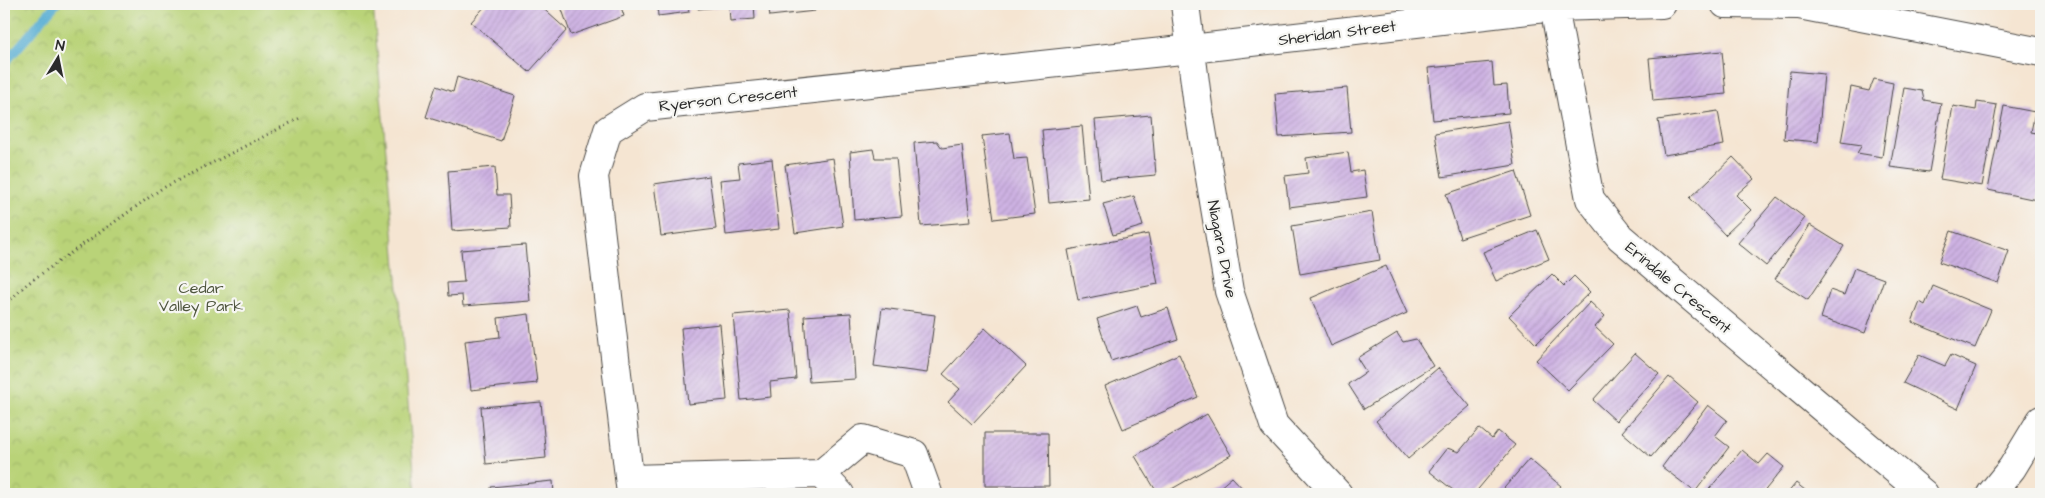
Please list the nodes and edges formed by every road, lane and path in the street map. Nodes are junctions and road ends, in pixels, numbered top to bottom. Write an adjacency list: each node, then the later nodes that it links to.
1 (1185, 4): 5 (street, Niagara Drive)
2 (1662, 4): 4 (street, Sheridan Street)
3 (1725, 4): 6 (street)
4 (1554, 8): 5 (street, Sheridan Street); 15 (street, Erindale Crescent)
5 (1191, 49): 11 (street, Ryerson Crescent); 14 (street, Niagara Drive)
6 (2041, 52)
7 (302, 117): 8 (path)
8 (4, 306)
9 (2041, 420): 16 (street)
10 (821, 474): 11 (street); 12 (street); 13 (street)
11 (630, 487)
12 (840, 494)
13 (927, 494)
14 (1338, 494)
15 (1924, 494)
16 (1991, 494)

